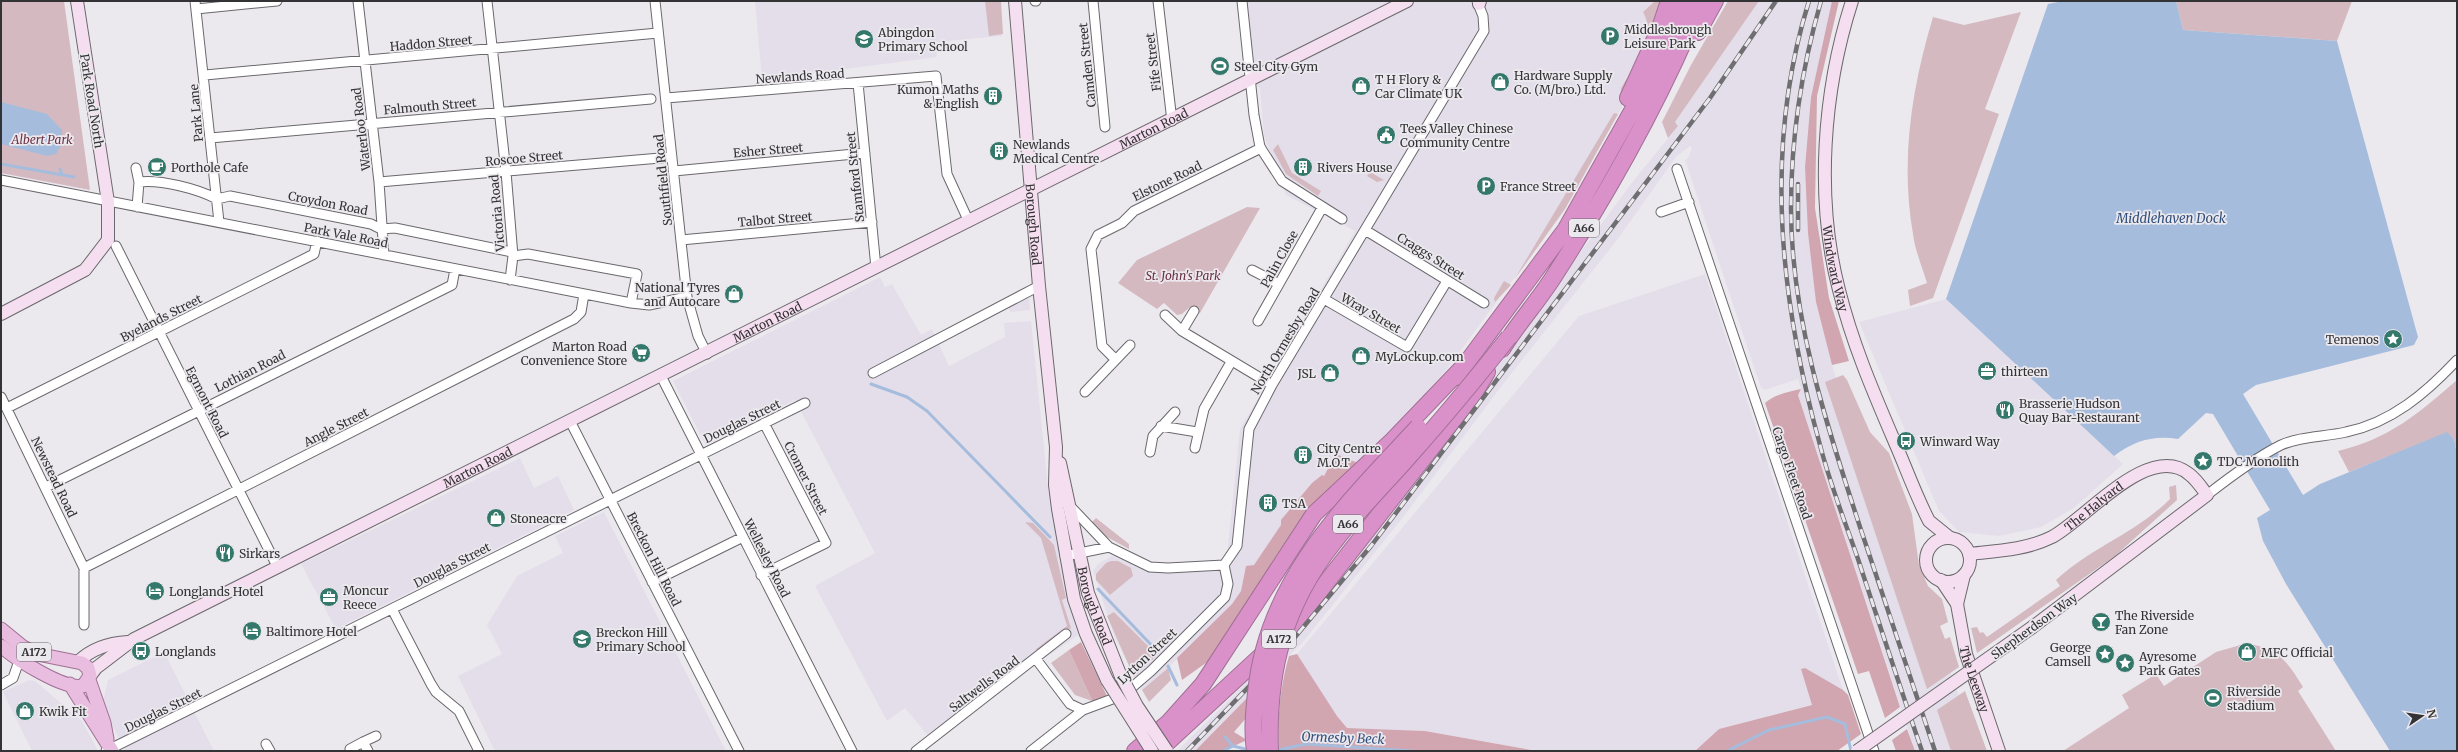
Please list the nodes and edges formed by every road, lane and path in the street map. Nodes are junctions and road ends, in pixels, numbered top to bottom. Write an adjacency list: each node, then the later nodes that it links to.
1 (77, 1): 44 (street, Park Road North)
2 (277, 1): 17 (street)
3 (358, 1): 20 (street, Waterloo Road)
4 (487, 1): 19 (street, Victoria Road)
5 (655, 1): 18 (street, Southfield Road)
6 (1015, 1): 42 (street, Borough Road)
7 (1093, 1): 30 (street, Camden Street)
8 (1158, 1): 28 (street, Fife Street)
9 (1242, 1): 22 (street)
10 (1407, 1): 22 (street, Marton Road)
11 (1669, 1): 54 (highway)
12 (1686, 1): 54 (highway, A66)
13 (1701, 1): 27 (highway, A66)
14 (1715, 1): 27 (highway, A66)
15 (1852, 1): 108 (street, Windward Way)
16 (1479, 2): 55 (street, North Ormesby Road)
17 (196, 5): 21 (street, Park Lane)
18 (658, 33): 19 (street, Haddon Street); 24 (street, Southfield Road)
19 (492, 50): 20 (street, Haddon Street); 26 (street, Victoria Road)
20 (365, 61): 21 (street, Haddon Street); 29 (street, Waterloo Road)
21 (205, 75): 31 (street, Park Lane)
22 (1251, 80): 28 (street, Marton Road); 32 (street)
23 (858, 83): 24 (street, Newlands Road); 33 (street, Stamford Street); 52 (street, Newlands Road)
24 (666, 98): 34 (street, Southfield Road)
25 (652, 99): 26 (street, Falmouth Street)
26 (499, 112): 29 (street, Falmouth Street); 38 (street, Victoria Road)
27 (1650, 114): 79 (highway, A66)
28 (1172, 121): 42 (street, Marton Road)
29 (372, 123): 31 (street, Falmouth Street); 41 (street, Waterloo Road)
30 (1105, 127)
31 (210, 138): 43 (street, Park Lane)
32 (1260, 147): 47 (street); 82 (street, Elstone Road)
33 (865, 153): 37 (street, Esher Street); 51 (street, Stamford Street)
34 (672, 158): 37 (street, Southfield Road); 38 (street, Roscoe Street)
35 (136, 168): 40 (street)
36 (1677, 169): 45 (street, Cargo Fleet Road)
37 (674, 171): 56 (street, Southfield Road)
38 (506, 172): 41 (street, Roscoe Street); 59 (street, Victoria Road)
39 (1, 180): 44 (street, Park Vale Road)
40 (139, 182): 43 (street, Croydon Road); 46 (street)
41 (379, 182): 53 (street, Waterloo Road)
42 (1031, 191): 52 (street, Marton Road); 67 (street, Borough Road)
43 (217, 199): 50 (street, Park Lane); 53 (street, Croydon Road)
44 (108, 202): 46 (street, Park Vale Road); 74 (street, Park Road North)
45 (1689, 202): 48 (street); 154 (street, Cargo Fleet Road)
46 (137, 207): 50 (street, Park Vale Road)
47 (1322, 208): 49 (street); 66 (street, Palin Close)
48 (1661, 212)
49 (1342, 219)
50 (219, 222): 57 (street, Park Vale Road)
51 (872, 222): 56 (street, Talbot Street); 61 (street, Stamford Street)
52 (969, 222): 61 (street, Marton Road)
53 (381, 229): 59 (street, Croydon Road); 60 (street, Waterloo Road)
54 (1566, 229): 85 (highway, A66)
55 (1365, 230): 65 (street, Craggs Street); 70 (street, North Ormesby Road)
56 (681, 240): 69 (street, Southfield Road)
57 (317, 241): 60 (street, Park Vale Road); 78 (street, Byelands Street)
58 (116, 246): 78 (street, Egmont Road)
59 (512, 254): 64 (street, Victoria Road); 71 (street, Croydon Road)
60 (384, 255): 62 (street, Park Vale Road)
61 (876, 268): 81 (street, Marton Road)
62 (455, 269): 64 (street, Park Vale Road); 93 (street, Lothian Road)
63 (1252, 270): 66 (street)
64 (510, 280): 68 (street, Park Vale Road)
65 (1447, 281): 70 (street, Wray Street); 72 (street, Craggs Street)
66 (1279, 284): 76 (street, Palin Close)
67 (1039, 286): 86 (street); 99 (street, Borough Road)
68 (584, 294): 71 (street, Park Vale Road); 104 (street, Angle Street)
69 (687, 297): 71 (street, Park Vale Road); 81 (street, Southfield Road)
70 (1324, 299): 88 (street, North Ormesby Road)
71 (631, 303)
72 (1484, 303)
73 (1194, 311): 77 (street)
74 (1, 314)
75 (1165, 314): 77 (street)
76 (1258, 321)
77 (1182, 331): 84 (street)
78 (158, 333): 92 (street, Byelands Street); 93 (street, Egmont Road)
79 (1509, 337): 149 (highway, A172, bridge); 152 (highway, A66, bridge)
80 (1130, 345): 82 (street)
81 (707, 354): 87 (street, Marton Road)
82 (1115, 359): 89 (street)
83 (2457, 360): 105 (street)
84 (1231, 362): 88 (street); 98 (street)
85 (1462, 368): 147 (highway); 151 (highway, A66, bridge)
86 (873, 373)
87 (661, 376): 95 (street, Marton Road); 102 (street, Wellesley Road)
88 (1272, 385): 116 (street, North Ormesby Road)
89 (1085, 392)
90 (1, 397): 92 (street, Newstead Road)
91 (805, 404): 96 (street, Douglas Street)
92 (6, 408): 103 (street, Newstead Road)
93 (197, 410): 103 (street, Lothian Road); 104 (street, Egmont Road)
94 (1175, 412): 97 (street)
95 (570, 421): 106 (street, Breckon Hill Road); 118 (street, Marton Road)
96 (764, 423): 102 (street, Douglas Street); 119 (street, Cromer Street)
97 (1161, 426): 98 (street); 101 (street)
98 (1197, 432): 100 (street)
99 (1056, 446): 107 (street, Borough Road); 115 (street, Borough Road)
100 (1195, 448)
101 (1150, 452)
102 (700, 455): 106 (street, Douglas Street); 109 (street, Wellesley Road)
103 (46, 487): 117 (street, Newstead Road)
104 (238, 491): 117 (street, Angle Street); 118 (street, Egmont Road)
105 (2207, 495): 114 (street, The Halyard); 153 (street, Shepherdson Way, bridge)
106 (610, 500): 122 (street, Breckon Hill Road); 124 (street, Douglas Street)
107 (1070, 506): 111 (street); 113 (street, Borough Road)
108 (1929, 521): 110 (street, Windward Way); 112 (street, Windward Way)
109 (743, 537): 119 (street, Wellesley Road); 122 (street)
110 (1950, 538): 112 (street); 114 (street)
111 (1108, 547): 113 (street); 116 (street)
112 (1929, 549): 121 (street)
113 (1079, 553): 115 (street); 150 (street, Borough Road, bridge)
114 (1969, 554): 120 (street)
115 (1065, 556): 148 (street, Borough Road, bridge)
116 (1224, 565): 136 (street, Lytton Street)
117 (84, 568): 125 (street)
118 (278, 568): 128 (street, Marton Road)
119 (761, 575): 144 (street, Wellesley Road)
120 (1964, 575): 121 (street); 123 (street, The Leeway)
121 (1942, 580): 123 (street, The Leeway)
122 (652, 582): 143 (street, Breckon Hill Road)
123 (1957, 604): 155 (street, The Leeway)
124 (392, 609): 139 (street, Douglas Street); 142 (street)
125 (84, 625)
126 (1, 629): 132 (main road, A172)
127 (1066, 634): 130 (street, Saltwells Road)
128 (128, 642): 132 (street, Marton Road); 133 (street, Marton Road)
129 (1, 646): 131 (main road, A172)
130 (1036, 659): 136 (street); 145 (street, Saltwells Road)
131 (19, 661): 134 (main road, A172); 135 (street)
132 (76, 662): 133 (main road); 134 (main road)
133 (89, 678): 134 (main road); 139 (main road)
134 (70, 684): 139 (main road)
135 (1, 686)
136 (1083, 710): 146 (street, Lytton Street)
137 (376, 736): 138 (street)
138 (363, 742): 140 (street); 141 (street)
139 (109, 748)
140 (350, 749)
141 (368, 751)
142 (479, 751)
143 (739, 751)
144 (852, 751)
145 (916, 751)
146 (1031, 751)
147 (1135, 751)
148 (1152, 751)
149 (1158, 751)
150 (1167, 751)
151 (1255, 751)
152 (1270, 751)
153 (1857, 751)
154 (1874, 751)
155 (1999, 751)

